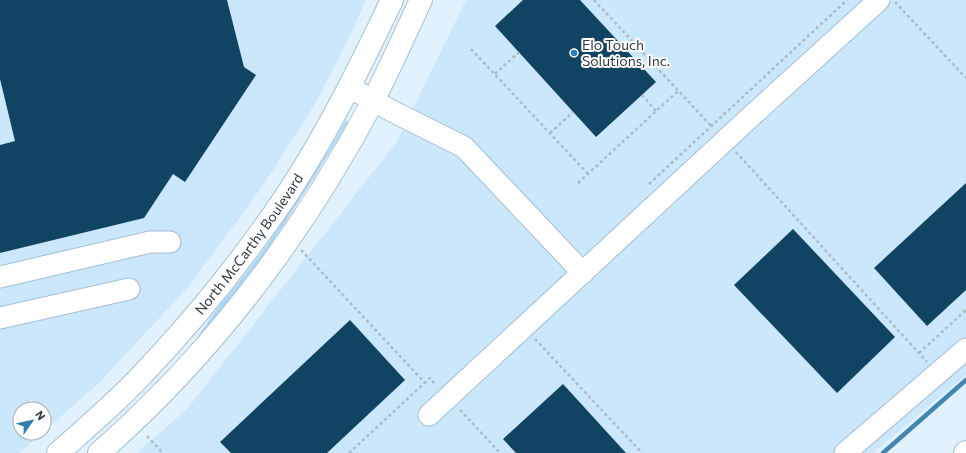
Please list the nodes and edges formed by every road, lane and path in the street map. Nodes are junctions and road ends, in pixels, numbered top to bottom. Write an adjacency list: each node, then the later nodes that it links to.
1 (392, 0): 11 (main road, North McCarthy Boulevard)
2 (421, 0): 14 (main road, North McCarthy Boulevard)
3 (594, 0): 12 (path)
4 (847, 0): 18 (path)
5 (879, 0): 18 (lane)
6 (893, 0): 10 (path)
7 (471, 49): 9 (path)
8 (519, 52): 9 (path)
9 (495, 74): 17 (path)
10 (966, 78)
11 (349, 87): 14 (lane); 38 (main road, North McCarthy Boulevard)
12 (679, 90): 15 (path); 18 (path)
13 (642, 95): 15 (path)
14 (373, 100): 22 (main road, North McCarthy Boulevard); 24 (lane)
15 (656, 111): 19 (path)
16 (573, 112): 17 (path)
17 (550, 133): 19 (path)
18 (718, 133): 21 (path); 24 (lane); 31 (path)
19 (588, 175): 20 (path)
20 (578, 183)
21 (649, 185)
22 (290, 238): 34 (path); 39 (main road, North McCarthy Boulevard)
23 (170, 242): 25 (lane)
24 (583, 273): 36 (lane)
25 (0, 277)
26 (128, 289): 28 (lane)
27 (966, 310): 31 (path)
28 (0, 318)
29 (535, 339): 41 (path)
30 (966, 349): 42 (lane)
31 (919, 353): 32 (path)
32 (930, 365)
33 (440, 378): 35 (path)
34 (425, 383)
35 (435, 383)
36 (429, 415)
37 (147, 436): 40 (path)
38 (58, 453)
39 (99, 453)
40 (163, 453)
41 (642, 453)
42 (845, 453)

